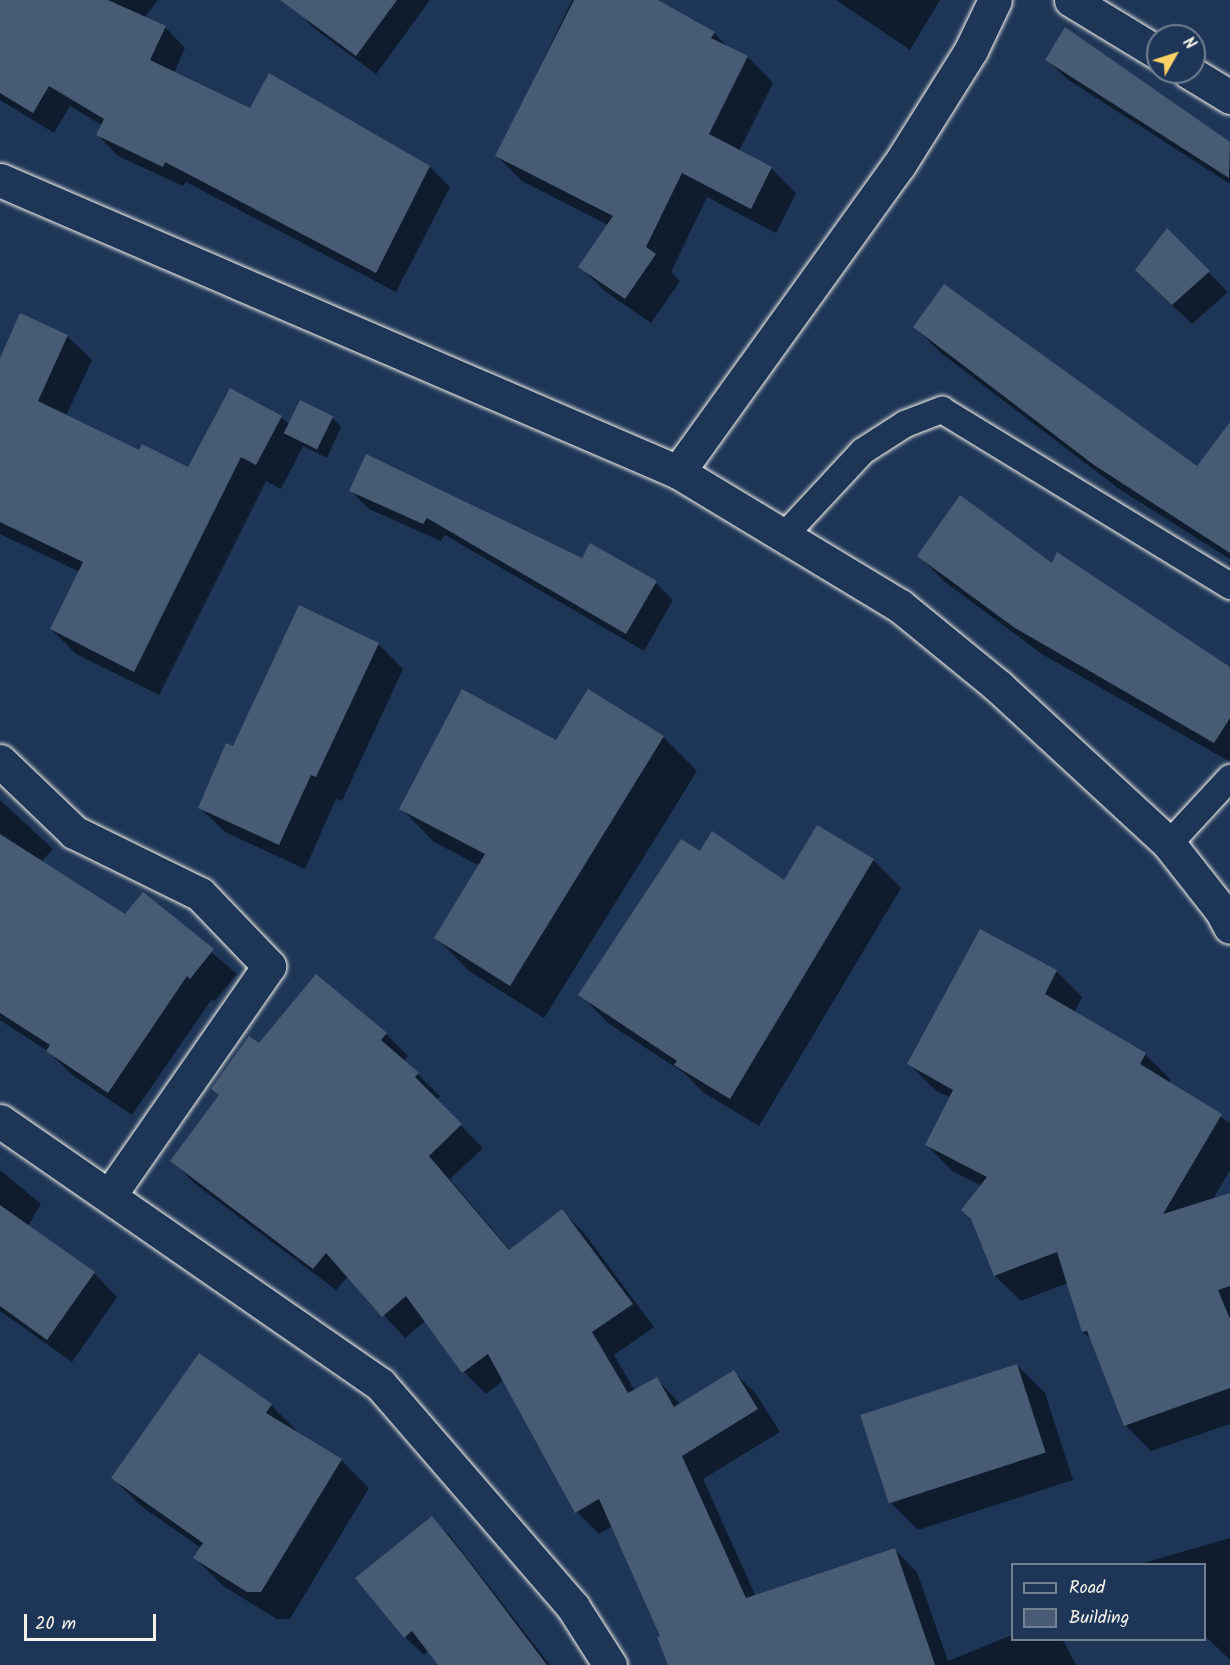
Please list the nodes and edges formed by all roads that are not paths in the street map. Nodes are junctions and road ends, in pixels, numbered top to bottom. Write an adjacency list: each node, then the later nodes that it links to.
1 (995, 0): 7 (street)
2 (1071, 0): 3 (street)
3 (1146, 46)
4 (1206, 82): 5 (street)
5 (1230, 97)
6 (0, 180): 7 (street)
7 (678, 472): 8 (street)
8 (783, 537): 9 (lane); 12 (street)
9 (1230, 586)
10 (0, 761): 15 (street)
11 (1230, 778): 12 (lane)
12 (1169, 844): 13 (street)
13 (1227, 914)
14 (0, 1121): 15 (street)
15 (110, 1196): 16 (street)
16 (610, 1665)

